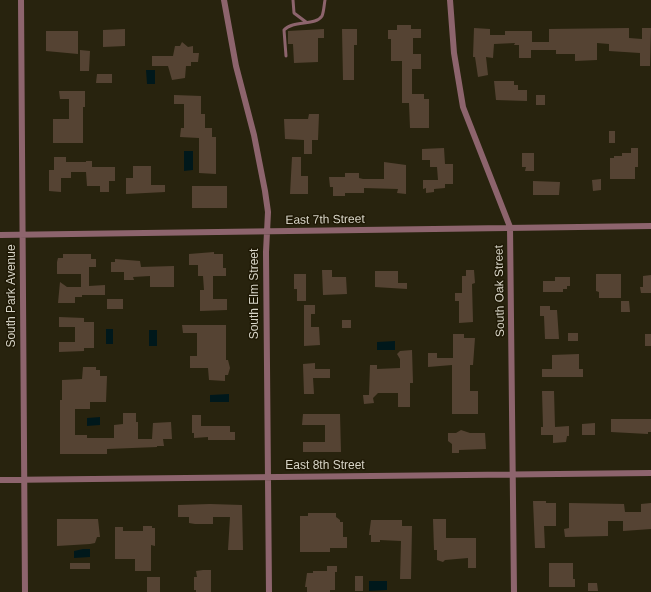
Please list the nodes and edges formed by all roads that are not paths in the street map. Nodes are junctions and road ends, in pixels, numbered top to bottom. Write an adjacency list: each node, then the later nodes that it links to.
1 (21, 0): 12 (street, South Park Avenue)
2 (224, 0): 10 (street, South Elm Street)
3 (294, 0): 6 (lane)
4 (325, 0): 6 (lane)
5 (450, 0): 9 (street, South Oak Street)
6 (306, 22): 7 (lane)
7 (286, 56)
8 (651, 226): 9 (street, East 7th Street)
9 (510, 227): 10 (street, East 7th Street); 14 (street, South Oak Street)
10 (266, 232): 12 (street, East 7th Street); 15 (street, South Elm Street)
11 (0, 235): 12 (street, East 7th Street)
12 (23, 235): 17 (street, South Park Avenue)
13 (651, 473): 14 (street, East 8th Street)
14 (512, 475): 15 (street, East 8th Street); 20 (street, South Oak Street)
15 (268, 478): 17 (street, East 8th Street); 19 (street, South Elm Street)
16 (0, 480): 17 (street, East 8th Street)
17 (24, 480): 18 (street, South Park Avenue)
18 (25, 592)
19 (269, 592)
20 (514, 592)

